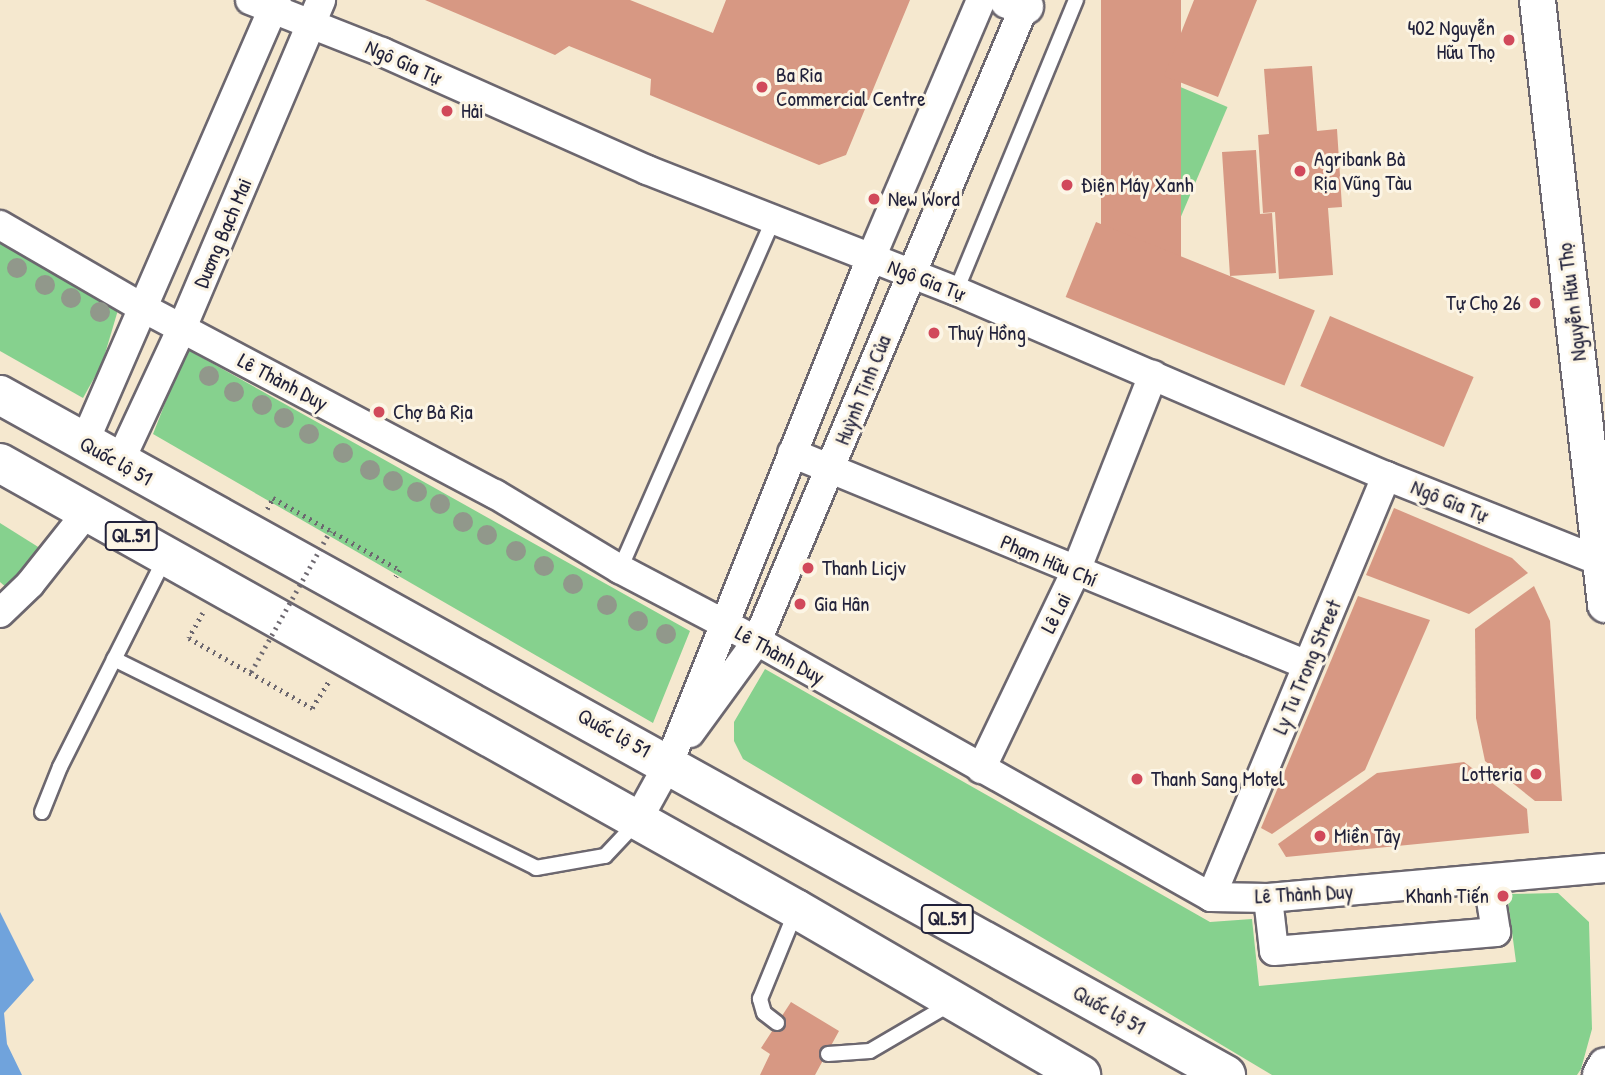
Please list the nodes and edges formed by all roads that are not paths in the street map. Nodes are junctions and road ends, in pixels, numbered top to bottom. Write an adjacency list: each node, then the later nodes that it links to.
1 (981, 0): 9 (street, Huỳnh Tịnh Của)
2 (1076, 0): 11 (lane)
3 (1537, 0): 24 (street, Nguyễn Hữu Thọ)
4 (1020, 2): 10 (street, Huỳnh Tịnh Của)
5 (267, 3): 6 (street, Ngô Gia Tự); 12 (street, Dương Bạch Mai)
6 (316, 12): 7 (street, Ngô Gia Tự); 13 (street, Dương Bạch Mai)
7 (772, 222): 9 (street, Ngô Gia Tự); 25 (lane)
8 (0, 225): 12 (street, Lê Thành Duy)
9 (871, 258): 10 (street, Ngô Gia Tự); 17 (street, Huỳnh Tịnh Của)
10 (909, 273): 11 (street, Ngô Gia Tự); 20 (street, Huỳnh Tịnh Của)
11 (956, 291): 14 (street, Ngô Gia Tự)
12 (145, 309): 13 (street, Lê Thành Duy); 16 (street, Dương Bạch Mai)
13 (182, 328): 19 (street, Dương Bạch Mai); 25 (street, Lê Thành Duy)
14 (1153, 375): 21 (street, Ngô Gia Tự); 26 (street, Lê Lai)
15 (0, 395): 16 (highway, Quốc lộ 51 / QL.51)
16 (84, 443): 19 (highway, Quốc lộ 51 / QL.51)
17 (792, 453): 20 (street, Phạm Hữu Chí); 29 (street, Huỳnh Tịnh Của)
18 (0, 463): 22 (highway, QL.51)
19 (120, 463): 33 (highway, Quốc lộ 51 / QL.51)
20 (832, 467): 26 (street, Phạm Hữu Chí); 30 (street, Huỳnh Tịnh Của)
21 (1387, 476): 24 (street, Ngô Gia Tự); 32 (street, Ly Tu Trong Street)
22 (87, 512): 23 (highway, QL.51); 28 (street)
23 (166, 555): 31 (lane); 36 (highway, QL.51)
24 (1603, 563): 27 (street, Nguyễn Hữu Thọ)
25 (620, 569): 29 (street, Lê Thành Duy)
26 (1075, 573): 32 (street, Phạm Hữu Chí); 34 (street, Lê Lai)
27 (1605, 604)
28 (0, 613)
29 (722, 623): 30 (street, Lê Thành Duy); 33 (street, Huỳnh Tịnh Của)
30 (757, 641): 33 (street, Huỳnh Tịnh Của); 34 (street, Lê Thành Duy)
31 (114, 659): 35 (lane); 36 (lane)
32 (1307, 666): 39 (street, Ly Tu Trong Street)
33 (668, 763): 36 (street, Huỳnh Tịnh Của); 47 (highway, Quốc lộ 51 / QL.51)
34 (981, 769): 39 (street, Lê Thành Duy)
35 (42, 811)
36 (637, 821): 41 (highway, QL.51)
37 (1605, 868): 38 (street, Lê Thành Duy)
38 (1488, 881): 40 (street, Lê Thành Duy); 40 (street)
39 (1211, 897): 40 (street, Lê Thành Duy)
40 (1268, 898)
41 (796, 909): 42 (highway, QL.51); 43 (lane)
42 (954, 1002): 44 (lane); 46 (highway, QL.51)
43 (777, 1023)
44 (828, 1054)
45 (1605, 1065): 48 (street)
46 (1081, 1075)
47 (1226, 1075)
48 (1600, 1075)

